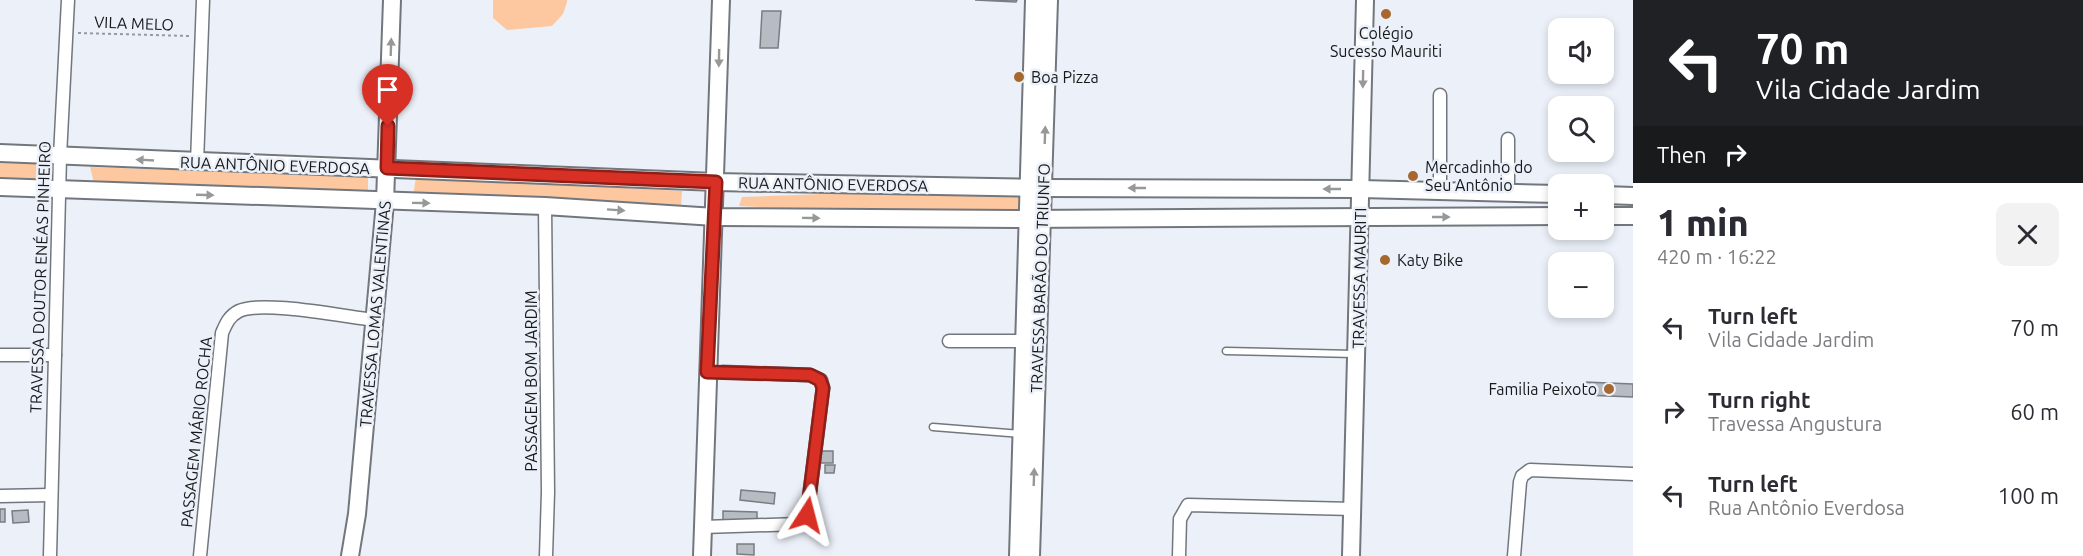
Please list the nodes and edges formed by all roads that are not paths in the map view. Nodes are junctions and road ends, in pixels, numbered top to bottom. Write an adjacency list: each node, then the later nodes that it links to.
1 (68, 0): 11 (street, TRAVESSA DOUTOR ENÉAS PINHEIRO)
2 (203, 0): 12 (street)
3 (392, 0): 13 (street, TRAVESSA LOMAS VALENTINAS, one-way to 3)
4 (721, 0): 14 (street, one-way to 14)
5 (1035, 0): 16 (street, TRAVESSA BARÃO DO TRIUNFO)
6 (1048, 0): 16 (street, TRAVESSA BARÃO DO TRIUNFO, one-way to 6)
7 (1365, 0): 18 (street, TRAVESSA MAURITI, one-way to 18)
8 (1440, 95): 20 (street)
9 (1508, 139): 21 (street)
10 (0, 153): 11 (street, RUA ANTÔNIO EVERDOSA)
11 (60, 156): 12 (street, RUA ANTÔNIO EVERDOSA, one-way to 11); 17 (street, TRAVESSA DOUTOR ENÉAS PINHEIRO)
12 (197, 163): 13 (street, RUA ANTÔNIO EVERDOSA)
13 (387, 168): 14 (street, RUA ANTÔNIO EVERDOSA); 25 (street, TRAVESSA LOMAS VALENTINAS)
14 (716, 182): 16 (street, RUA ANTÔNIO EVERDOSA); 30 (street)
15 (0, 187): 17 (street, RUA ANTÔNIO EVERDOSA)
16 (1036, 188): 18 (street, RUA ANTÔNIO EVERDOSA, one-way to 16); 33 (street, TRAVESSA BARÃO DO TRIUNFO)
17 (59, 189): 25 (street, RUA ANTÔNIO EVERDOSA, one-way to 25); 39 (street, TRAVESSA DOUTOR ENÉAS PINHEIRO)
18 (1361, 189): 19 (street, RUA ANTÔNIO EVERDOSA); 32 (street, TRAVESSA MAURITI)
19 (1406, 190): 20 (street, RUA ANTÔNIO EVERDOSA); 31 (street)
20 (1440, 191): 21 (street, RUA ANTÔNIO EVERDOSA)
21 (1508, 193): 22 (street, RUA ANTÔNIO EVERDOSA)
22 (1548, 194)
23 (1614, 195): 24 (street)
24 (1633, 196)
25 (385, 202): 26 (street, RUA ANTÔNIO EVERDOSA, one-way to 26); 34 (street, TRAVESSA LOMAS VALENTINAS)
26 (545, 206): 30 (street, RUA ANTÔNIO EVERDOSA, one-way to 30); 53 (street, PASSAGEM BOM JARDIM)
27 (1548, 216): 31 (street, RUA ANTÔNIO EVERDOSA, one-way to 27)
28 (1614, 216): 29 (street)
29 (1633, 216)
30 (715, 217): 33 (street, RUA ANTÔNIO EVERDOSA, one-way to 33); 41 (street)
31 (1405, 217): 32 (street, RUA ANTÔNIO EVERDOSA)
32 (1362, 218): 33 (street, RUA ANTÔNIO EVERDOSA); 40 (street, TRAVESSA MAURITI)
33 (1035, 219): 36 (street, TRAVESSA BARÃO DO TRIUNFO); 47 (street, TRAVESSA BARÃO DO TRIUNFO, one-way to 33)
34 (375, 320): 51 (street, PASSAGEM MÁRIO ROCHA); 52 (street, TRAVESSA LOMAS VALENTINAS)
35 (949, 340): 36 (street)
36 (1024, 341): 43 (street, TRAVESSA BARÃO DO TRIUNFO)
37 (1226, 351): 40 (lane)
38 (0, 355): 39 (street)
39 (55, 355): 45 (street, TRAVESSA DOUTOR ENÉAS PINHEIRO)
40 (1358, 355): 48 (street, TRAVESSA MAURITI)
41 (715, 372): 49 (street); 49 (street)
42 (933, 427): 43 (lane)
43 (1021, 434): 47 (street, TRAVESSA BARÃO DO TRIUNFO)
44 (1633, 474): 59 (street)
45 (51, 495): 46 (street); 50 (street, TRAVESSA DOUTOR ENÉAS PINHEIRO)
46 (0, 496)
47 (1026, 509): 55 (street, TRAVESSA BARÃO DO TRIUNFO); 56 (street, TRAVESSA BARÃO DO TRIUNFO)
48 (1353, 509): 57 (street); 58 (street, TRAVESSA MAURITI)
49 (703, 527): 54 (street)
50 (50, 556)
51 (200, 556)
52 (350, 556)
53 (546, 556)
54 (702, 556)
55 (1018, 556)
56 (1031, 556)
57 (1179, 556)
58 (1351, 556)
59 (1514, 556)

